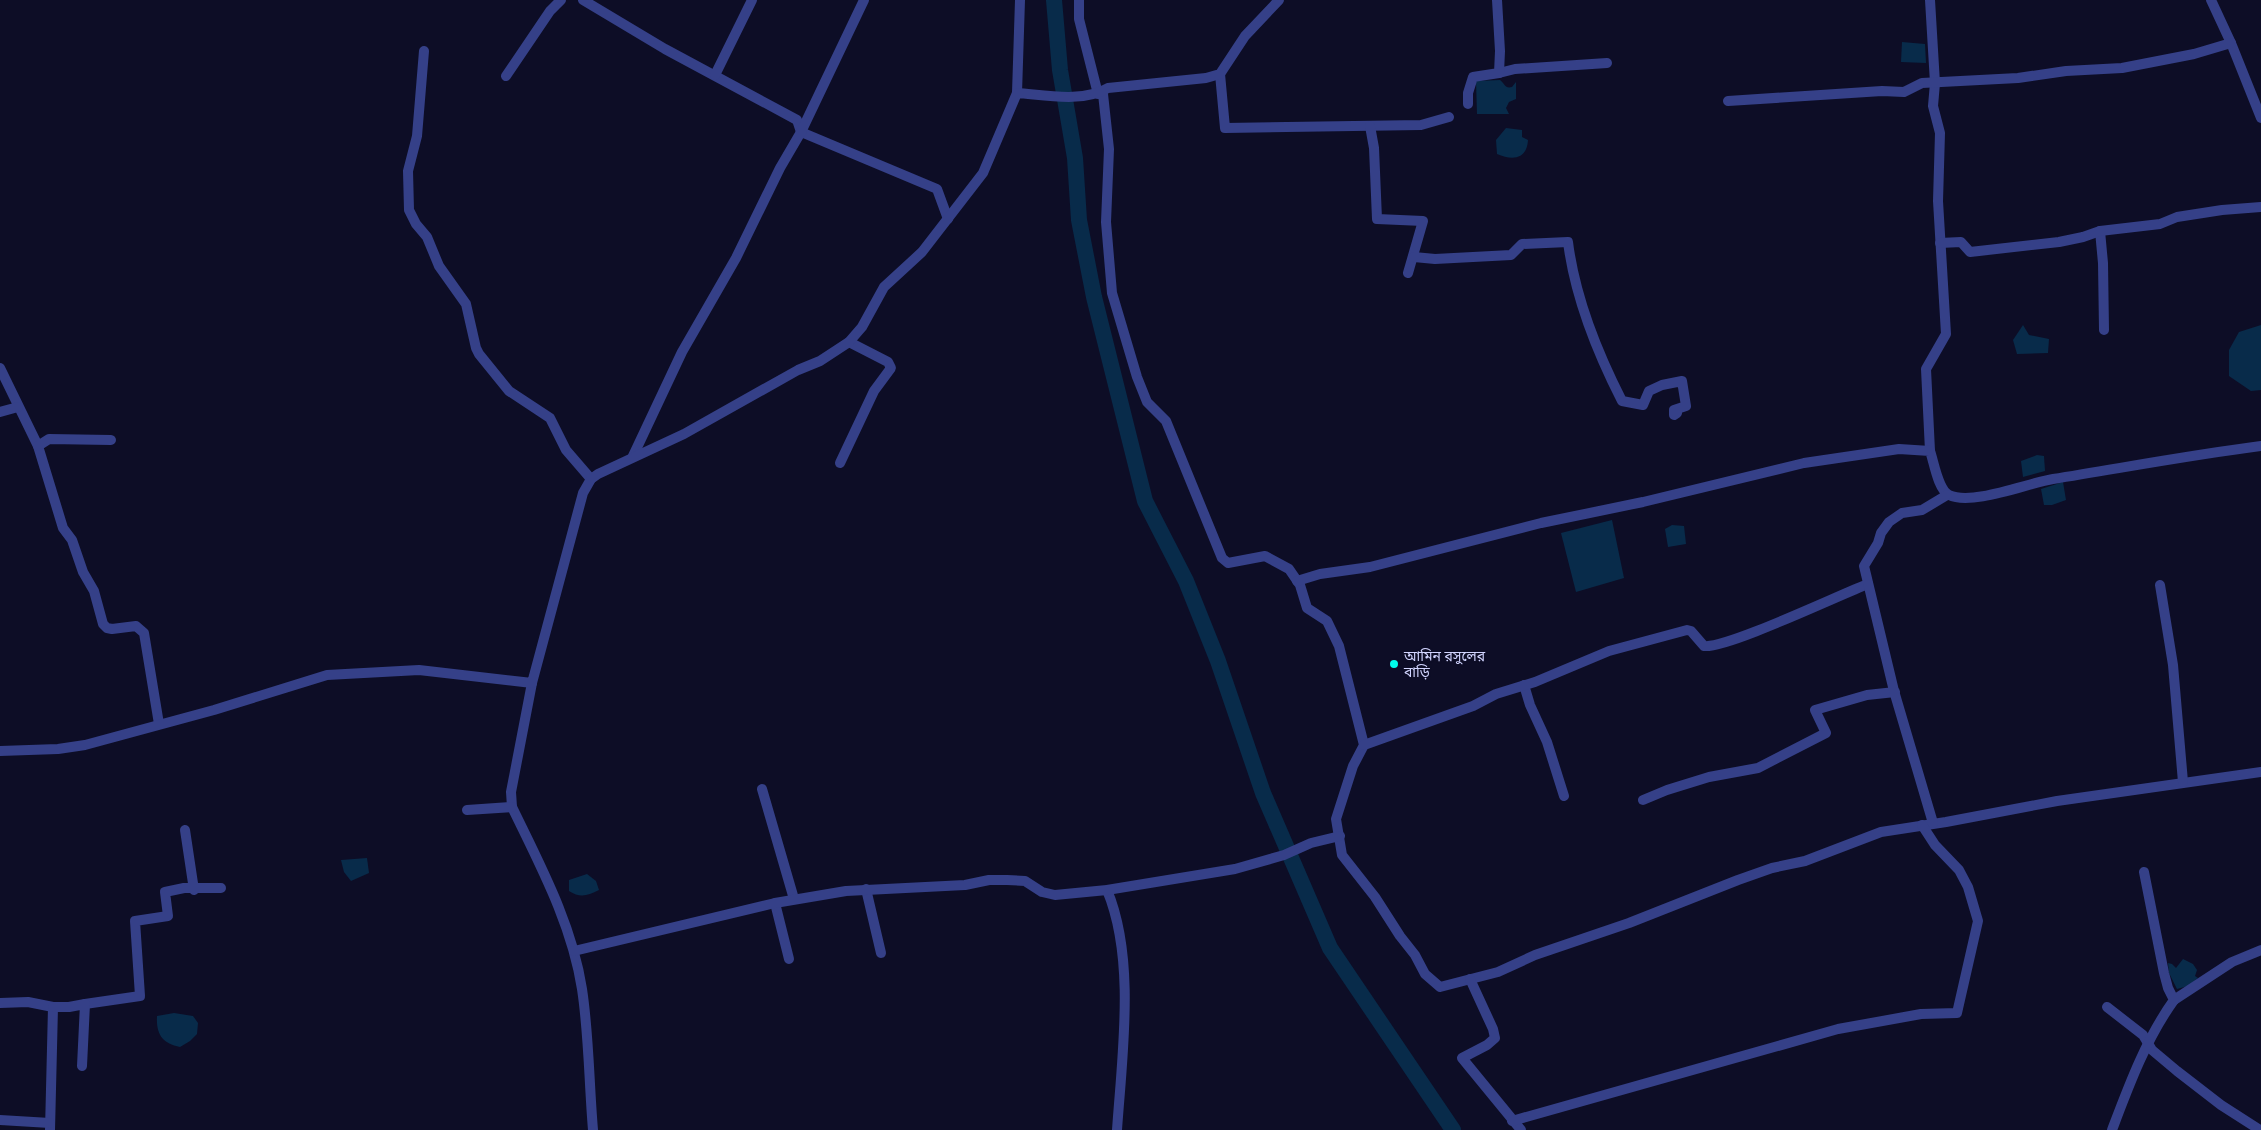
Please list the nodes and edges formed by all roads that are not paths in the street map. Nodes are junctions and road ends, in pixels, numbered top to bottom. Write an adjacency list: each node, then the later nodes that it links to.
1 (561, 0): 17 (street)
2 (583, 0): 16 (street)
3 (752, 0): 16 (street)
4 (864, 0): 26 (street)
5 (1020, 0): 19 (street)
6 (1079, 0): 20 (street)
7 (1279, 0): 15 (street)
8 (1497, 0): 14 (street)
9 (1930, 0): 18 (street)
10 (2211, 0): 11 (street)
11 (2231, 43): 18 (street); 24 (street)
12 (424, 51): 45 (street)
13 (1607, 63): 14 (street)
14 (1499, 72): 22 (street)
15 (1220, 74): 20 (street); 25 (street)
16 (715, 75): 26 (street)
17 (506, 76)
18 (1935, 83): 21 (street); 30 (street)
19 (1017, 93): 20 (street); 28 (street)
20 (1098, 94): 47 (street)
21 (1728, 101)
22 (1468, 104)
23 (1449, 117): 25 (street)
24 (2261, 118)
25 (1370, 126): 31 (street)
26 (801, 132): 28 (street); 43 (street)
27 (2261, 207): 29 (street)
28 (948, 219): 34 (street)
29 (2100, 231): 30 (street); 33 (street)
30 (1940, 243): 42 (street)
31 (1414, 257): 32 (street); 38 (street)
32 (1408, 273)
33 (2104, 330)
34 (849, 342): 43 (street); 44 (street)
35 (0, 368): 36 (street)
36 (18, 406): 37 (street); 40 (street)
37 (0, 412)
38 (1677, 413)
39 (111, 440): 40 (street)
40 (38, 446): 53 (street)
41 (2261, 446): 46 (street)
42 (1930, 451): 46 (street); 47 (street)
43 (633, 456): 45 (street)
44 (840, 462)
45 (591, 479): 50 (street)
46 (1947, 495): 48 (street)
47 (1297, 581): 54 (street)
48 (1868, 584): 51 (street); 52 (street)
49 (2160, 585): 57 (street)
50 (532, 683): 53 (street); 61 (street)
51 (1524, 685): 54 (street); 59 (street)
52 (1895, 692): 60 (street); 63 (street)
53 (159, 724): 55 (street)
54 (1364, 745): 66 (street)
55 (0, 751)
56 (2261, 772): 57 (street)
57 (2184, 782): 63 (street)
58 (762, 789): 72 (street)
59 (1564, 796)
60 (1643, 800)
61 (512, 807): 62 (street); 75 (street)
62 (467, 810)
63 (1933, 823): 64 (street)
64 (1922, 825): 78 (street); 87 (street)
65 (186, 830): 70 (street)
66 (1340, 836): 71 (street); 78 (street)
67 (2144, 872): 79 (street)
68 (221, 888): 70 (street)
69 (866, 889): 71 (street); 72 (street); 76 (street)
70 (194, 890): 81 (street)
71 (1107, 890): 90 (street)
72 (794, 899): 73 (street)
73 (775, 902): 75 (street); 77 (street)
74 (2261, 950): 79 (street)
75 (574, 951): 89 (street)
76 (881, 953)
77 (789, 959)
78 (1470, 979): 87 (street)
79 (2174, 1000): 84 (street)
80 (0, 1003): 82 (street)
81 (84, 1004): 82 (street); 85 (street)
82 (53, 1007): 88 (street)
83 (2107, 1007): 84 (street)
84 (2149, 1043): 92 (street); 93 (street)
85 (82, 1066)
86 (0, 1120): 88 (street)
87 (1512, 1121): 91 (street)
88 (50, 1127)
89 (593, 1130)
90 (1117, 1130)
91 (1521, 1130)
92 (2112, 1130)
93 (2260, 1130)

